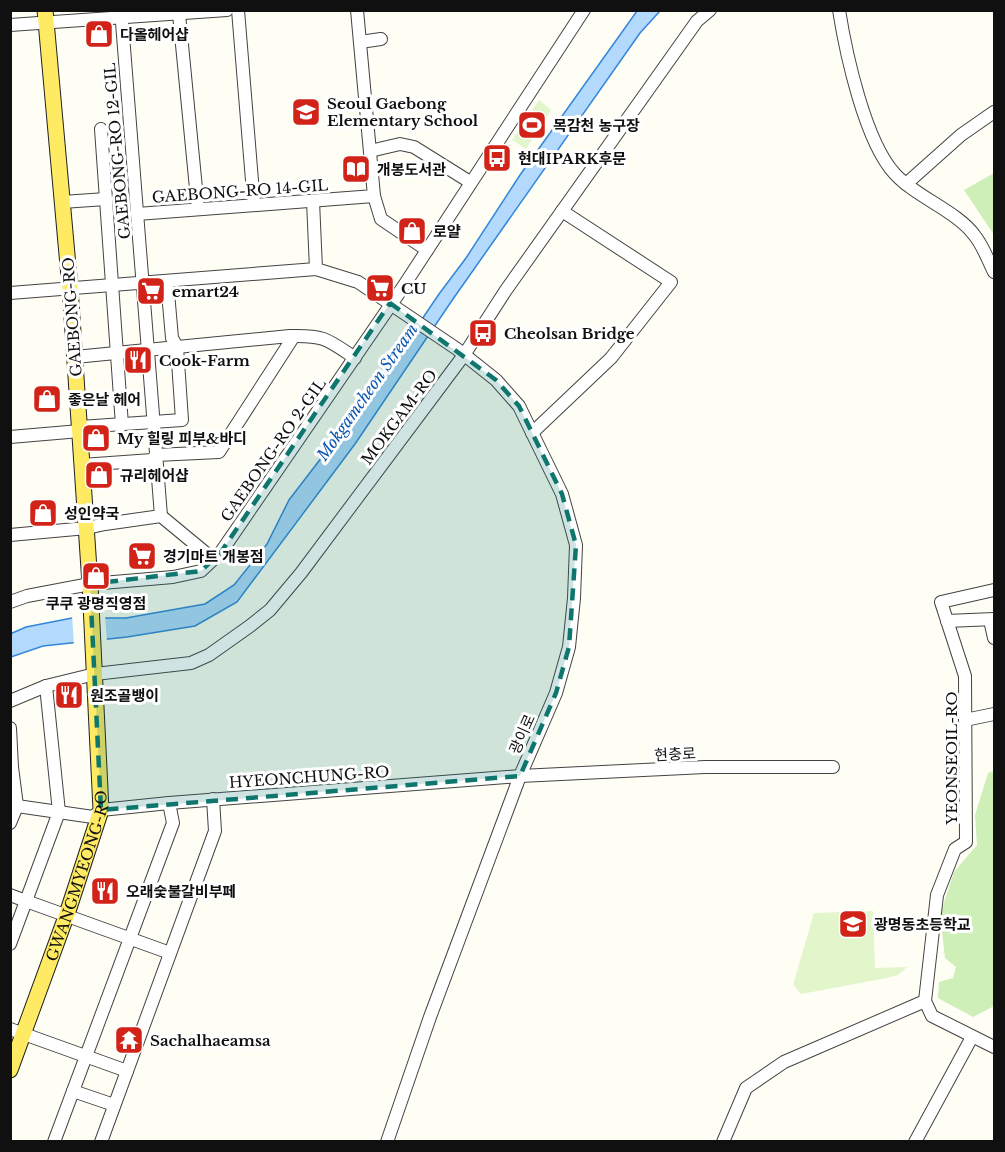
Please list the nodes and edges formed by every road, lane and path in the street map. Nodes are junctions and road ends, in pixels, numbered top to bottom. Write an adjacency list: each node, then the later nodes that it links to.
1 (227, 10): 8 (street)
2 (238, 10): 22 (street)
3 (357, 10): 12 (street)
4 (584, 10): 16 (street, GAEBONG-RO 2-GIL)
5 (710, 10): 24 (street, MOKGAM-RO)
6 (839, 10): 17 (street)
7 (121, 14): 8 (street); 9 (street); 25 (street, GAEBONG-RO 12-GIL)
8 (179, 14): 23 (street)
9 (46, 16): 10 (street); 21 (main road, GAEBONG-RO)
10 (10, 25)
11 (381, 39): 12 (street)
12 (360, 42): 15 (street)
13 (994, 112): 17 (street)
14 (101, 129): 19 (street, GAEBONG-RO 12-GIL)
15 (370, 151): 16 (street); 18 (street)
16 (470, 182): 26 (street, GAEBONG-RO 2-GIL)
17 (906, 184): 28 (street)
18 (374, 196): 20 (street, GAEBONG-RO 14-GIL); 26 (street)
19 (106, 199): 21 (street); 31 (street, GAEBONG-RO 12-GIL)
20 (312, 201): 22 (street, GAEBONG-RO 14-GIL); 27 (street)
21 (62, 202): 32 (main road, GAEBONG-RO)
22 (254, 205): 23 (street, GAEBONG-RO 14-GIL)
23 (198, 209): 25 (street, GAEBONG-RO 14-GIL)
24 (562, 211): 38 (street, MOKGAM-RO); 45 (street)
25 (137, 214): 30 (street, GAEBONG-RO 12-GIL)
26 (427, 250): 34 (street, GAEBONG-RO 2-GIL)
27 (316, 269): 29 (street); 34 (street)
28 (994, 272)
29 (167, 281): 30 (street); 36 (street)
30 (143, 283): 31 (street); 37 (street, GAEBONG-RO 12-GIL)
31 (113, 285): 32 (street); 39 (street, GAEBONG-RO 12-GIL)
32 (70, 288): 33 (street); 40 (main road, GAEBONG-RO)
33 (10, 294)
34 (393, 305): 38 (street, 광이로); 41 (street, GAEBONG-RO 2-GIL)
35 (294, 336): 36 (street); 41 (street); 47 (street)
36 (177, 347): 37 (street); 42 (street)
37 (148, 350): 39 (street); 42 (street, GAEBONG-RO 12-GIL)
38 (460, 352): 45 (street, 광이로); 59 (street, MOKGAM-RO)
39 (117, 353): 40 (street); 43 (street, GAEBONG-RO 12-GIL)
40 (75, 357): 44 (main road, GAEBONG-RO)
41 (355, 358): 52 (street, GAEBONG-RO 2-GIL)
42 (153, 422): 43 (street); 47 (street, GAEBONG-RO 12-GIL)
43 (122, 425): 44 (street)
44 (80, 429): 46 (street); 48 (main road, GAEBONG-RO)
45 (532, 433): 67 (street, 광이로)
46 (10, 437)
47 (156, 455): 48 (street); 49 (street, GAEBONG-RO 12-GIL)
48 (82, 465): 50 (main road, GAEBONG-RO)
49 (161, 516): 50 (street); 52 (street)
50 (87, 528): 51 (street); 53 (main road, GAEBONG-RO)
51 (10, 535)
52 (213, 560): 53 (street, GAEBONG-RO 2-GIL)
53 (91, 587): 55 (street, GAEBONG-RO 2-GIL); 59 (main road, GAEBONG-RO)
54 (994, 590): 57 (street, YEONSEOIL-RO)
55 (10, 602)
56 (992, 619): 57 (street); 58 (street)
57 (947, 621): 63 (street, YEONSEOIL-RO)
58 (994, 638)
59 (95, 670): 60 (street, MOKGAM-RO); 71 (main road, GWANGMYEONG-RO)
60 (46, 686): 61 (street, MOKGAM-RO); 72 (street)
61 (10, 701)
62 (994, 714): 63 (street)
63 (965, 720): 80 (street, YEONSEOIL-RO)
64 (10, 728): 65 (street)
65 (11, 767): 70 (street)
66 (833, 767): 67 (street, 현충로)
67 (520, 777): 68 (street, HYEONCHUNG-RO); 91 (street, 광이로)
68 (213, 799): 69 (street, HYEONCHUNG-RO); 79 (street)
69 (169, 803): 71 (street, HYEONCHUNG-RO); 77 (street)
70 (17, 806): 72 (street, HYEONCHUNG-RO); 73 (street)
71 (101, 810): 72 (street, HYEONCHUNG-RO); 76 (main road, GWANGMYEONG-RO)
72 (59, 812): 75 (street)
73 (10, 824)
74 (10, 895): 75 (street)
75 (26, 901): 76 (street); 78 (street)
76 (67, 914): 77 (street); 81 (main road, GWANGMYEONG-RO)
77 (130, 938): 79 (street); 84 (street)
78 (10, 944)
79 (170, 954): 86 (street)
80 (925, 1001): 82 (street); 92 (street)
81 (17, 1032): 84 (street); 85 (main road, GWANGMYEONG-RO)
82 (972, 1037): 83 (street); 93 (street)
83 (994, 1047)
84 (86, 1057): 86 (street); 87 (street)
85 (10, 1070)
86 (127, 1071): 88 (street)
87 (73, 1091): 88 (street); 89 (street)
88 (114, 1105): 90 (street)
89 (54, 1142)
90 (101, 1142)
91 (387, 1142)
92 (723, 1142)
93 (915, 1142)

